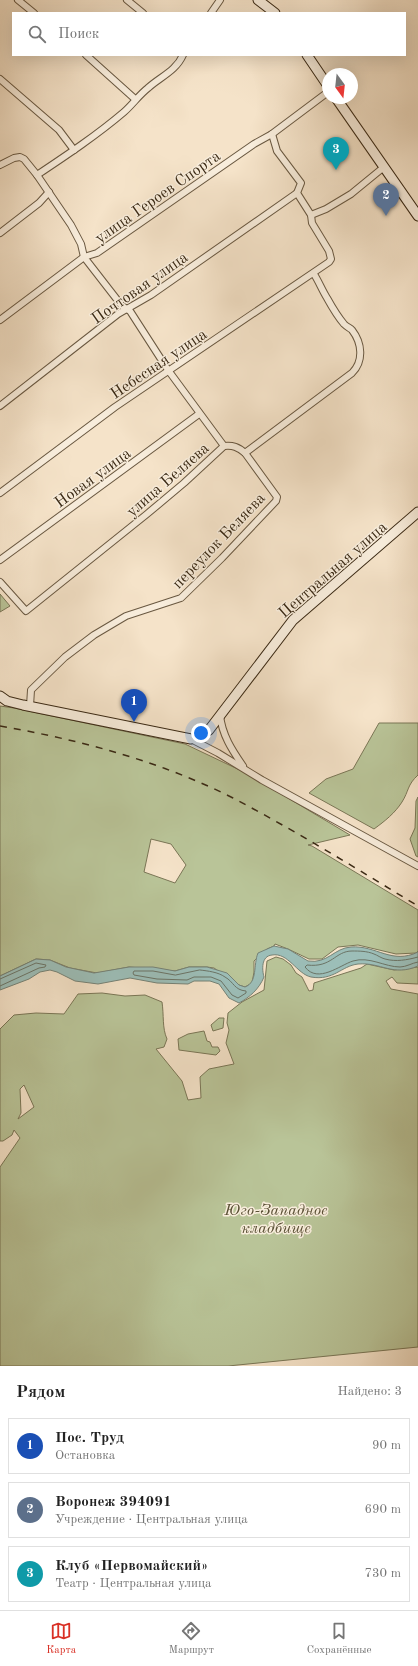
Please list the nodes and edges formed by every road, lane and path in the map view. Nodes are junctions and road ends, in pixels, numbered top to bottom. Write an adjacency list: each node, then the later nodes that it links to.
1 (18, 0): 5 (street)
2 (127, 0): 6 (street)
3 (220, 0): 7 (street)
4 (261, 1): 8 (street)
5 (33, 12)
6 (142, 12)
7 (212, 12)
8 (274, 12)
9 (87, 56): 15 (street)
10 (183, 56): 15 (street)
11 (308, 56): 12 (street)
12 (322, 77)
13 (0, 78): 18 (street)
14 (322, 96): 17 (street, улица Героев Спорта)
15 (135, 98): 18 (street)
16 (340, 104): 20 (street)
17 (272, 134): 23 (street); 27 (street, улица Героев Спорта)
18 (74, 150): 21 (street)
19 (0, 165): 21 (street)
20 (384, 167): 24 (street); 25 (street)
21 (37, 175): 22 (street)
22 (49, 192): 26 (street); 27 (street)
23 (297, 194): 24 (street); 29 (street, Почтовая улица)
24 (311, 215): 28 (street, Небесная улица)
25 (418, 216)
26 (0, 233)
27 (84, 258): 29 (street); 30 (street, улица Героев Спорта)
28 (314, 274): 31 (street, Небесная улица); 35 (street)
29 (126, 309): 31 (street); 32 (street, Почтовая улица)
30 (0, 320)
31 (168, 370): 33 (street); 36 (street, Небесная улица)
32 (0, 406)
33 (200, 414): 34 (street); 38 (street, Новая улица)
34 (224, 446): 35 (street, улица Беляева); 39 (street, улица Беляева)
35 (245, 453): 41 (street, переулок Беляева)
36 (0, 493)
37 (418, 512): 42 (street, Центральная улица)
38 (0, 560)
39 (0, 582)
40 (0, 696): 41 (street)
41 (30, 706): 43 (street)
42 (220, 715): 43 (street, Центральная улица); 44 (street)
43 (191, 739): 44 (street)
44 (245, 768): 45 (street)
45 (418, 866)

